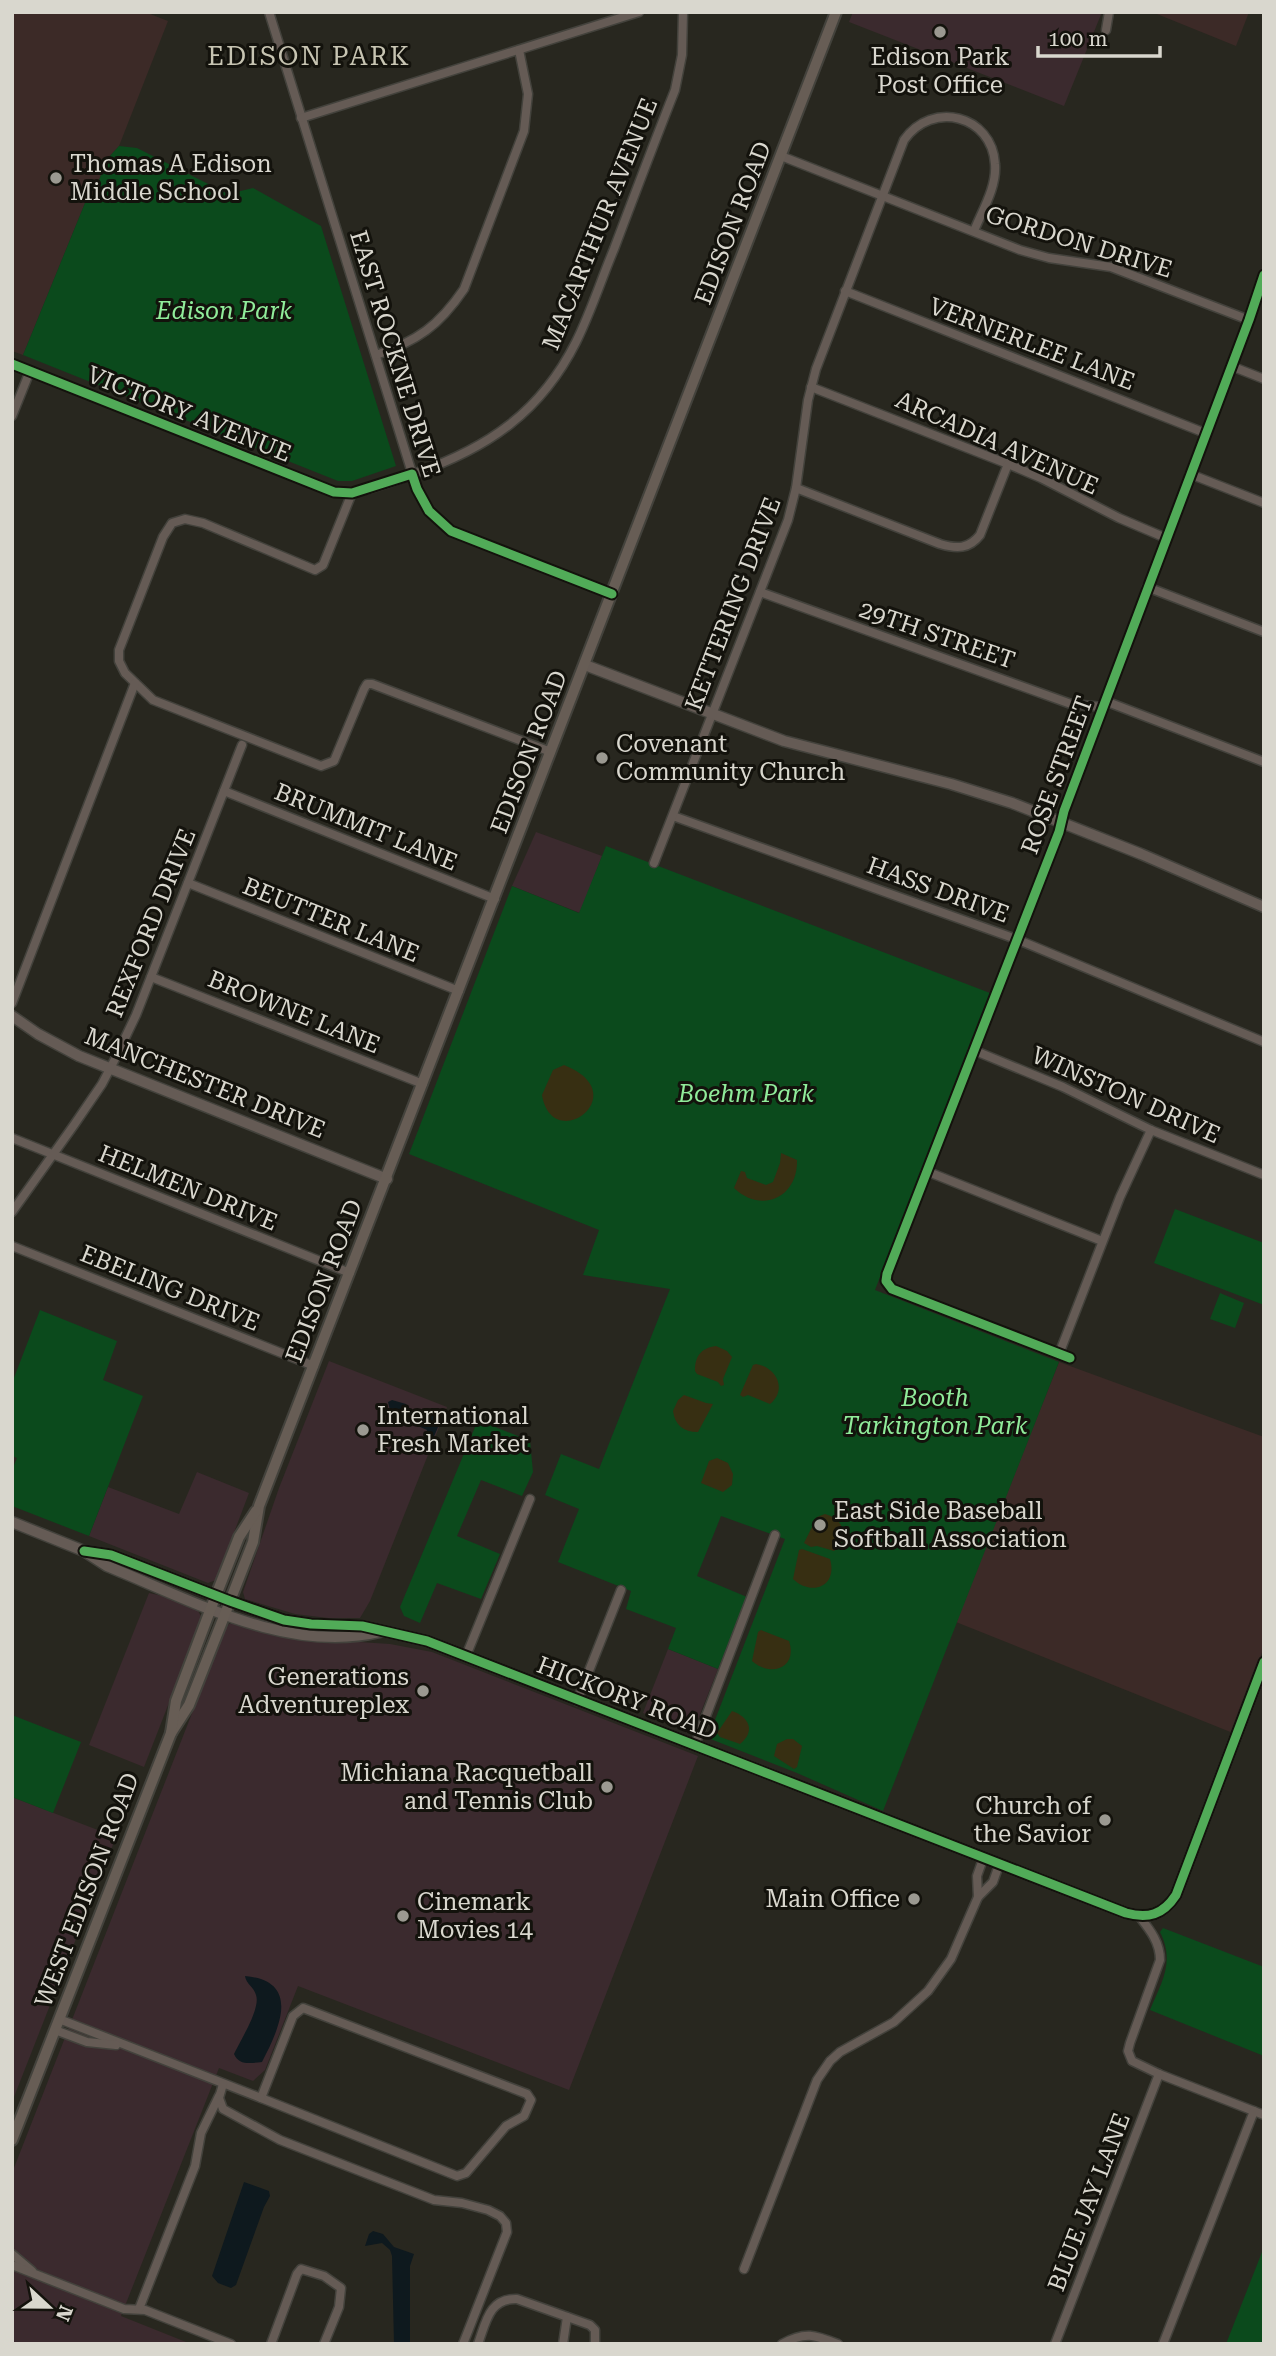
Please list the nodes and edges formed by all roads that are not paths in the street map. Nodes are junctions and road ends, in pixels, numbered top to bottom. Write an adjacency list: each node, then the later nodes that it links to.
1 (269, 12): 8 (street, EAST ROCKNE DRIVE)
2 (639, 12): 7 (street)
3 (683, 12): 24 (street, MACARTHUR AVENUE)
4 (836, 12): 9 (main road, EDISON ROAD)
5 (1109, 12): 6 (street)
6 (1106, 30)
7 (519, 50): 8 (street); 15 (street)
8 (301, 118): 15 (street, EAST ROCKNE DRIVE)
9 (781, 156): 10 (street, GORDON DRIVE); 32 (main road, EDISON ROAD)
10 (882, 195): 11 (street, GORDON DRIVE); 11 (street); 13 (street, KETTERING DRIVE)
11 (974, 231): 14 (street, GORDON DRIVE)
12 (1264, 275): 14 (street, ROSE STREET)
13 (845, 291): 20 (street, KETTERING DRIVE); 22 (street, VERNERLEE LANE)
14 (1249, 320): 17 (street, ROSE STREET)
15 (376, 355): 24 (street, EAST ROCKNE DRIVE)
16 (12, 364): 18 (street, VICTORY AVENUE)
17 (1231, 366): 19 (street); 22 (street, ROSE STREET)
18 (30, 372): 21 (street); 27 (street, VICTORY AVENUE)
19 (1264, 379)
20 (811, 387): 23 (street, ARCADIA AVENUE); 26 (street, KETTERING DRIVE)
21 (12, 416)
22 (1205, 433): 25 (street, ROSE STREET)
23 (1007, 464): 26 (street); 29 (street, ARCADIA AVENUE)
24 (412, 474): 27 (street, MACARTHUR AVENUE); 32 (street, EAST ROCKNE DRIVE)
25 (1190, 474): 28 (street); 29 (street, ROSE STREET)
26 (796, 488): 31 (street, KETTERING DRIVE)
27 (352, 493): 35 (street)
28 (1264, 503)
29 (1166, 538): 30 (street, ROSE STREET)
30 (1147, 587): 33 (street); 36 (street, ROSE STREET)
31 (761, 592): 36 (street, 29TH STREET); 37 (street, KETTERING DRIVE)
32 (612, 594): 34 (main road, EDISON ROAD)
33 (1264, 632)
34 (585, 665): 37 (street); 39 (main road, EDISON ROAD)
35 (135, 683): 39 (street); 51 (street)
36 (1104, 704): 40 (street, 29TH STREET); 43 (street, ROSE STREET)
37 (712, 715): 42 (street, KETTERING DRIVE); 43 (street)
38 (242, 745): 41 (street, REXFORD DRIVE)
39 (551, 752): 46 (main road, EDISON ROAD)
40 (1264, 762)
41 (224, 791): 45 (street, REXFORD DRIVE); 46 (street, BRUMMIT LANE)
42 (673, 816): 44 (street, KETTERING DRIVE); 48 (street, HASS DRIVE)
43 (1061, 822): 47 (street); 48 (street, ROSE STREET)
44 (654, 863)
45 (188, 883): 49 (street, REXFORD DRIVE); 50 (street, BEUTTER LANE)
46 (495, 899): 50 (main road, EDISON ROAD)
47 (1264, 907)
48 (1016, 939): 53 (street, HASS DRIVE); 54 (street, ROSE STREET)
49 (151, 977): 55 (street, REXFORD DRIVE); 56 (street, BROWNE LANE)
50 (459, 992): 56 (main road, EDISON ROAD)
51 (12, 1003)
52 (12, 1016): 55 (street, MANCHESTER DRIVE)
53 (1264, 1042)
54 (973, 1050): 57 (street, WINSTON DRIVE); 60 (street, ROSE STREET)
55 (110, 1069): 59 (street, REXFORD DRIVE); 62 (street, MANCHESTER DRIVE)
56 (423, 1084): 62 (main road, EDISON ROAD)
57 (1151, 1130): 61 (street, WINSTON DRIVE); 64 (street)
58 (12, 1138): 59 (street, HELMEN DRIVE)
59 (53, 1155): 63 (street, REXFORD DRIVE); 66 (street, HELMEN DRIVE)
60 (926, 1171): 64 (street); 67 (street, ROSE STREET)
61 (1264, 1175)
62 (387, 1179): 66 (main road, EDISON ROAD)
63 (12, 1212)
64 (1102, 1241): 67 (street)
65 (12, 1246): 69 (street, EBELING DRIVE)
66 (350, 1273): 69 (main road, EDISON ROAD)
67 (1059, 1354): 68 (street)
68 (1070, 1358)
69 (314, 1366): 71 (main road, EDISON ROAD)
70 (530, 1499): 81 (street)
71 (259, 1506): 76 (main road, EDISON ROAD); 77 (main road, EDISON ROAD)
72 (12, 1522): 74 (street, HICKORY ROAD)
73 (775, 1535): 85 (street)
74 (84, 1551): 76 (street, HICKORY ROAD); 78 (street, HICKORY ROAD)
75 (621, 1590): 83 (street)
76 (216, 1596): 77 (street, HICKORY ROAD); 78 (main road, EDISON ROAD)
77 (230, 1601): 79 (main road, EDISON ROAD); 80 (street, HICKORY ROAD)
78 (211, 1608): 79 (street, HICKORY ROAD); 84 (main road, WEST EDISON ROAD)
79 (225, 1614): 80 (street, HICKORY ROAD); 84 (main road, WEST EDISON ROAD)
80 (381, 1632): 81 (street, HICKORY ROAD)
81 (466, 1656): 83 (street, HICKORY ROAD)
82 (1264, 1662): 89 (street)
83 (577, 1701): 85 (street, HICKORY ROAD)
84 (171, 1733): 90 (main road, WEST EDISON ROAD)
85 (695, 1745): 86 (street, HICKORY ROAD)
86 (983, 1858): 87 (street, HICKORY ROAD); 88 (street)
87 (999, 1865): 88 (street); 89 (street, HICKORY ROAD)
88 (978, 1897): 102 (street)
89 (1143, 1916): 93 (street)
90 (60, 2019): 91 (main road, WEST EDISON ROAD); 92 (street)
91 (55, 2030): 92 (street); 99 (main road, WEST EDISON ROAD)
92 (123, 2045): 94 (street)
93 (1159, 2074): 97 (street); 115 (street, BLUE JAY LANE)
94 (223, 2084): 95 (street); 96 (street)
95 (219, 2095): 104 (street); 109 (street)
96 (261, 2098): 96 (street)
97 (1254, 2111): 98 (street); 116 (street)
98 (1264, 2115)
99 (12, 2140)
100 (12, 2254): 103 (street)
101 (12, 2265): 103 (street)
102 (744, 2269)
103 (34, 2273): 104 (street)
104 (139, 2309): 106 (street)
105 (567, 2317): 110 (street); 111 (street); 112 (street)
106 (230, 2344)
107 (271, 2344): 108 (street)
108 (324, 2344)
109 (463, 2344)
110 (478, 2344)
111 (563, 2344)
112 (595, 2344)
113 (782, 2344): 114 (street)
114 (838, 2344)
115 (1055, 2344)
116 (1163, 2344)

